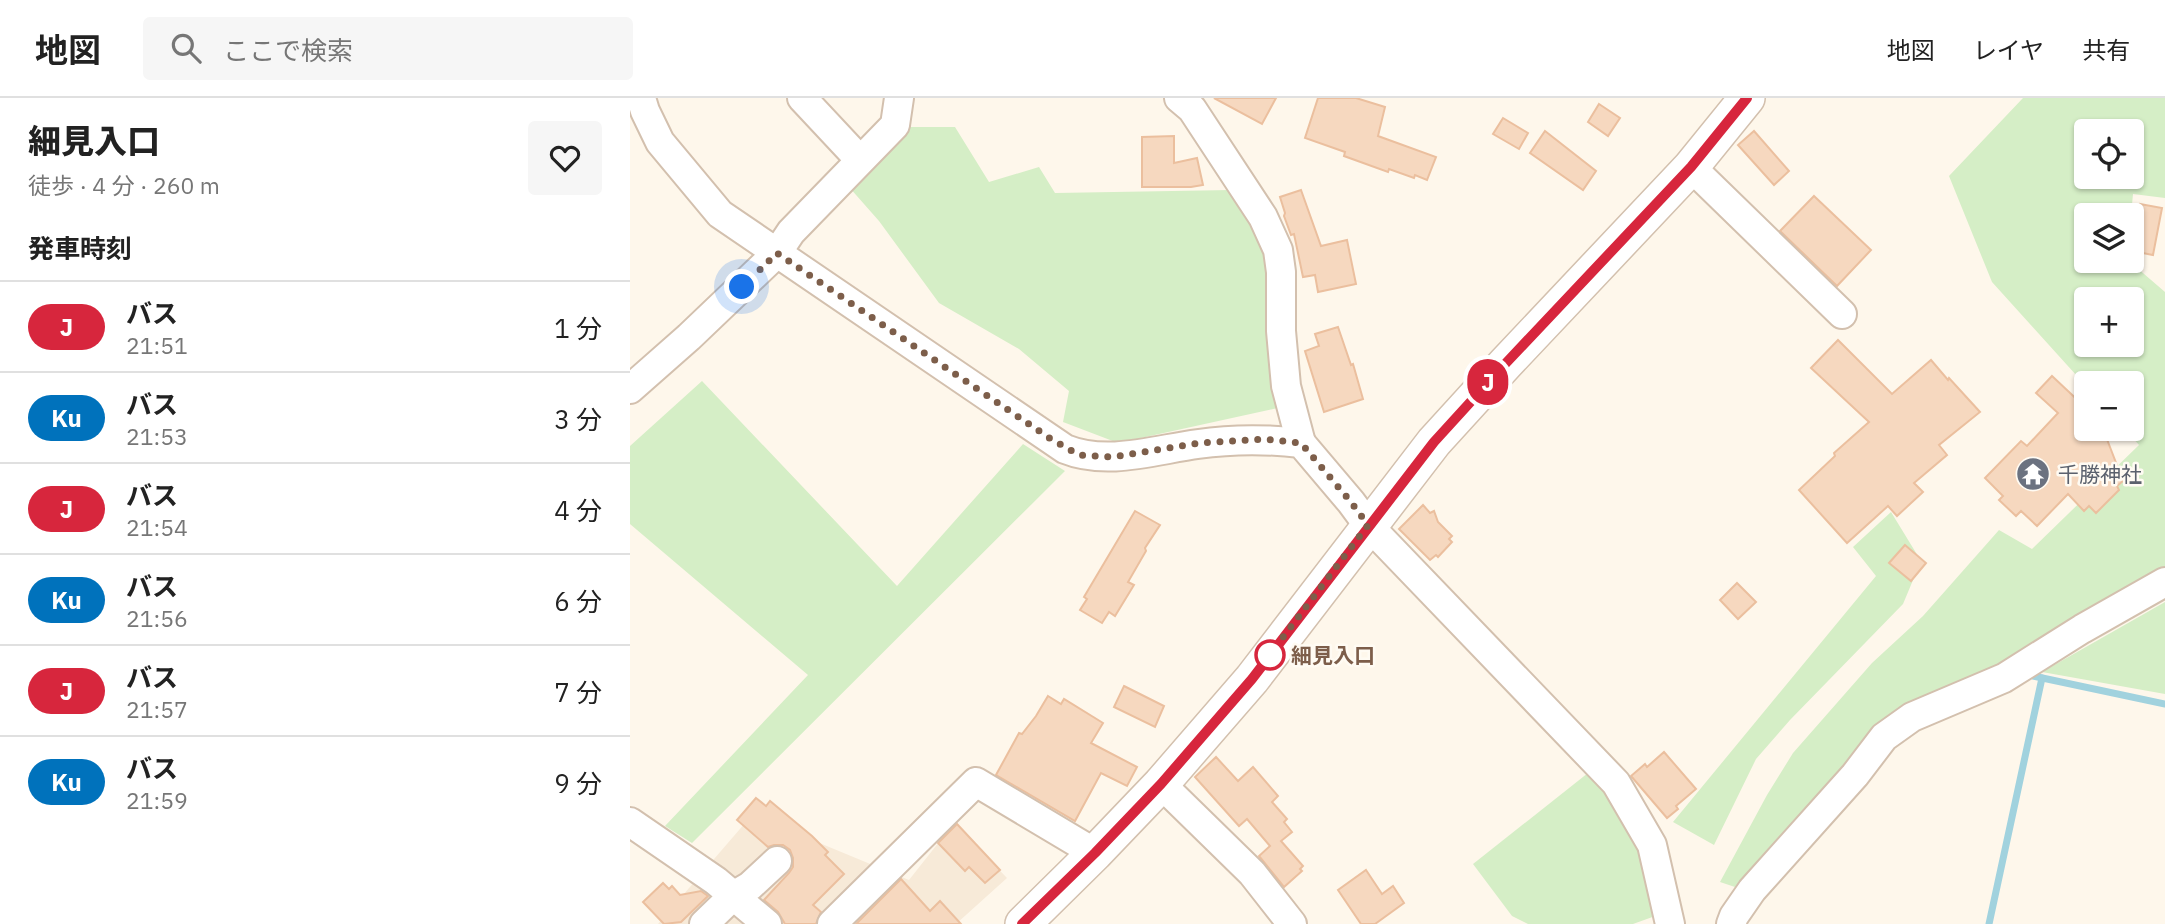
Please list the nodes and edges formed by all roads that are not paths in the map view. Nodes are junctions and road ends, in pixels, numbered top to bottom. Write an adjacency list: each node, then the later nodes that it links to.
1 (641, 98): 8 (street)
2 (802, 98): 6 (street)
3 (899, 98): 6 (street)
4 (1179, 98): 11 (street)
5 (1747, 98): 7 (street)
6 (860, 159): 8 (street)
7 (1691, 167): 9 (street); 12 (street)
8 (777, 253): 10 (street); 11 (street)
9 (1842, 314)
10 (630, 389)
11 (1301, 443): 12 (street)
12 (1368, 525): 14 (street); 24 (street)
13 (2165, 582): 25 (street)
14 (1161, 784): 16 (street); 23 (street)
15 (630, 822): 18 (street)
16 (1095, 853): 21 (street); 22 (street)
17 (777, 861): 18 (street)
18 (733, 896): 19 (street); 20 (street)
19 (704, 924)
20 (767, 924)
21 (832, 924)
22 (1023, 924)
23 (1293, 924)
24 (1670, 924)
25 (1731, 924)

